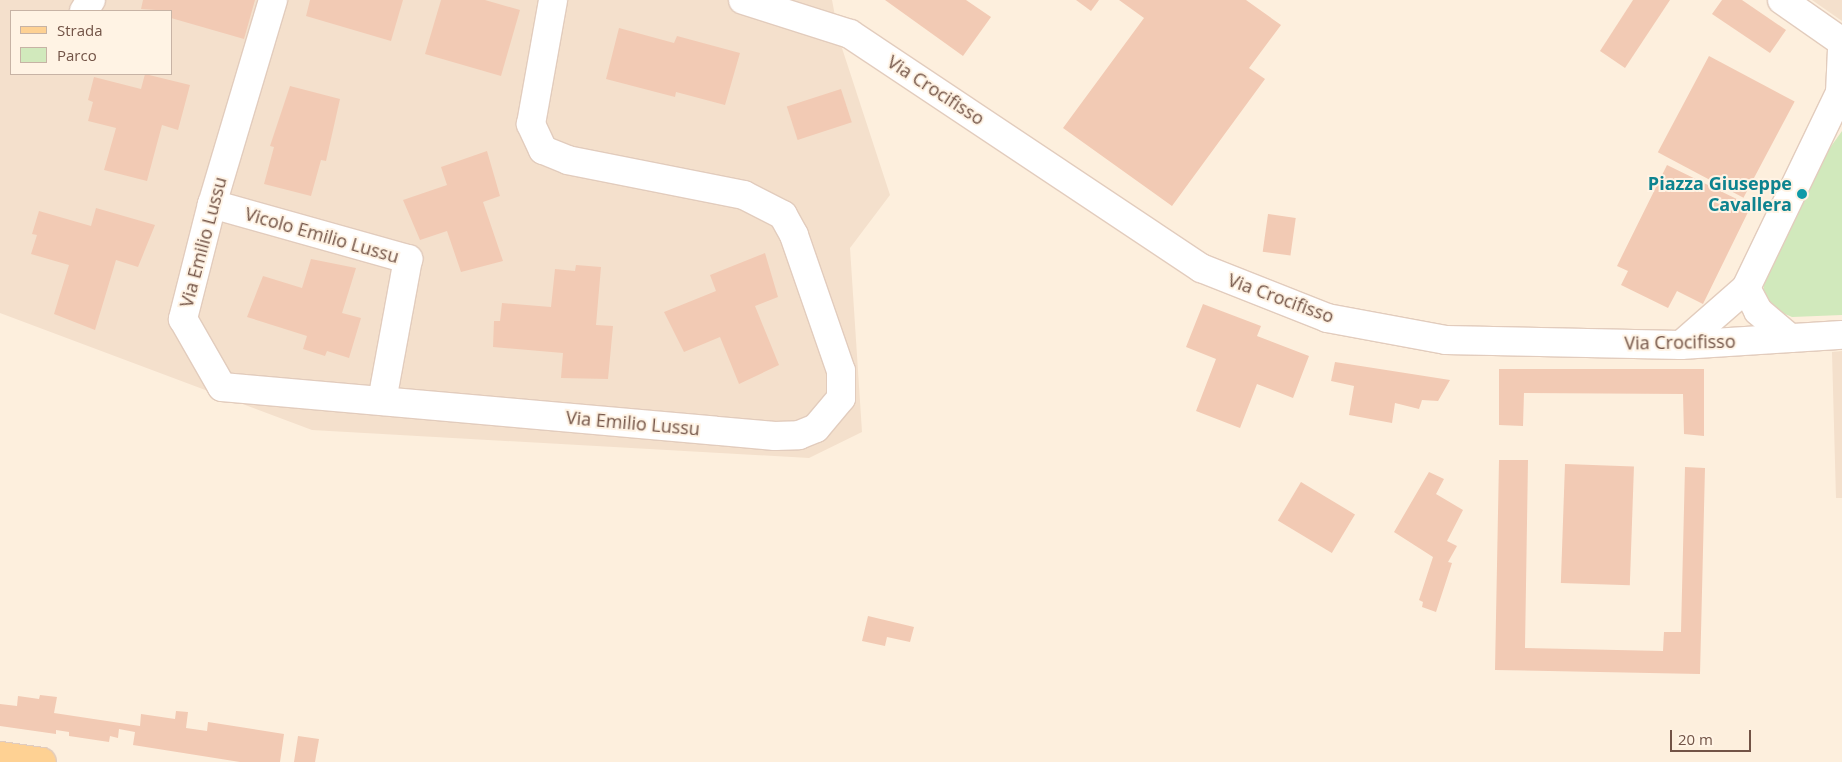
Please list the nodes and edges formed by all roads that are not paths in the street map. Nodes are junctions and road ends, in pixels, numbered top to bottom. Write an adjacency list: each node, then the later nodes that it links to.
1 (273, 0): 8 (street, Via Emilio Lussu)
2 (553, 0): 13 (street, Via Emilio Lussu)
3 (743, 0): 12 (street, Via Crocifisso)
4 (1782, 0): 5 (street)
5 (1842, 42)
6 (1842, 48): 7 (street)
7 (1835, 112): 9 (street)
8 (212, 204): 13 (street, Vicolo Emilio Lussu); 13 (street, Via Emilio Lussu)
9 (1746, 288): 11 (street); 12 (street)
10 (1842, 335): 11 (street, Via Crocifisso)
11 (1790, 338): 12 (street, Via Crocifisso)
12 (1681, 344)
13 (382, 401)
14 (0, 756): 15 (main road)
15 (42, 762)

